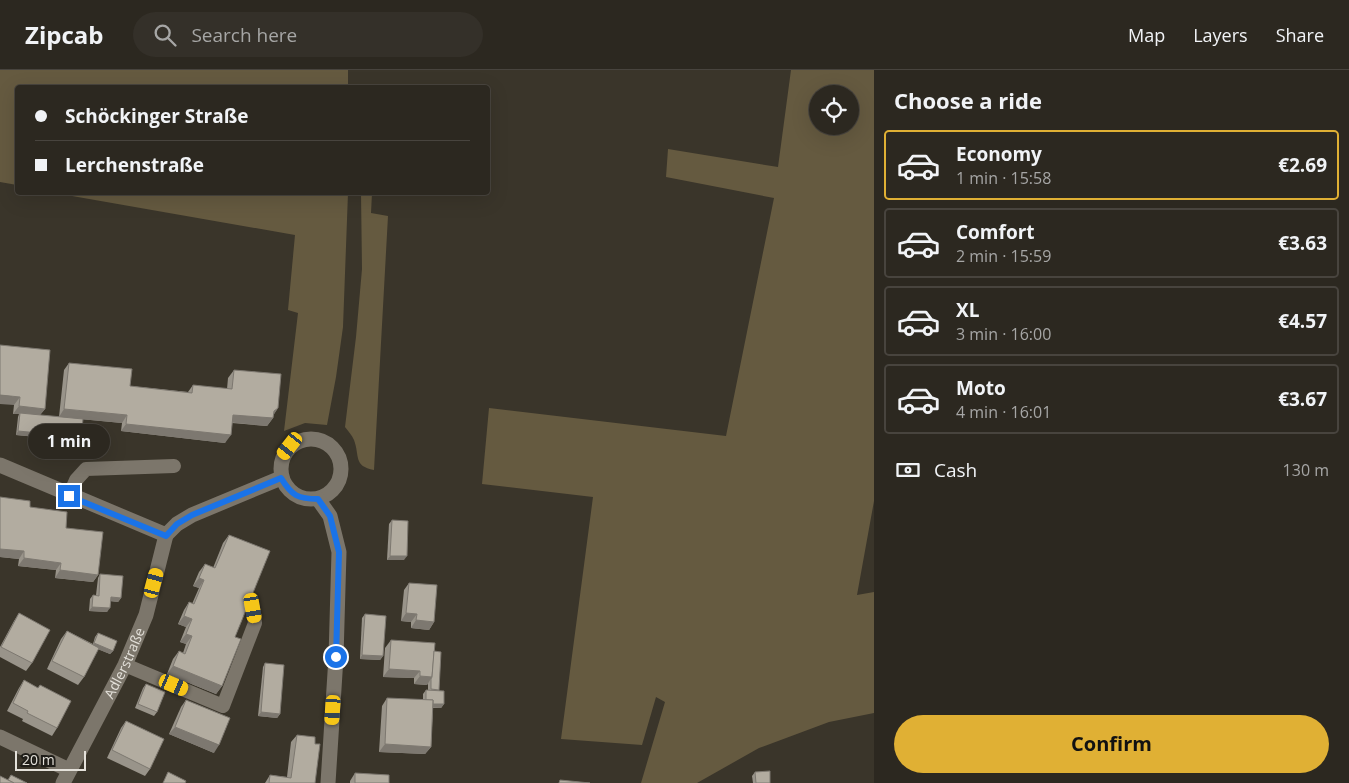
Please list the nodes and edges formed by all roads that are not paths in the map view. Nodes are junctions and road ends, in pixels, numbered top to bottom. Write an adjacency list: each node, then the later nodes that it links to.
1 (0, 465): 4 (street)
2 (174, 466): 4 (lane)
3 (281, 478): 5 (street); 5 (street); 6 (street)
4 (69, 496): 6 (street)
5 (318, 499): 11 (street)
6 (166, 536): 8 (street, Adlerstraße)
7 (253, 608): 8 (lane)
8 (125, 665): 10 (street, Adlerstraße)
9 (0, 737): 10 (street)
10 (66, 777)
11 (328, 783)

